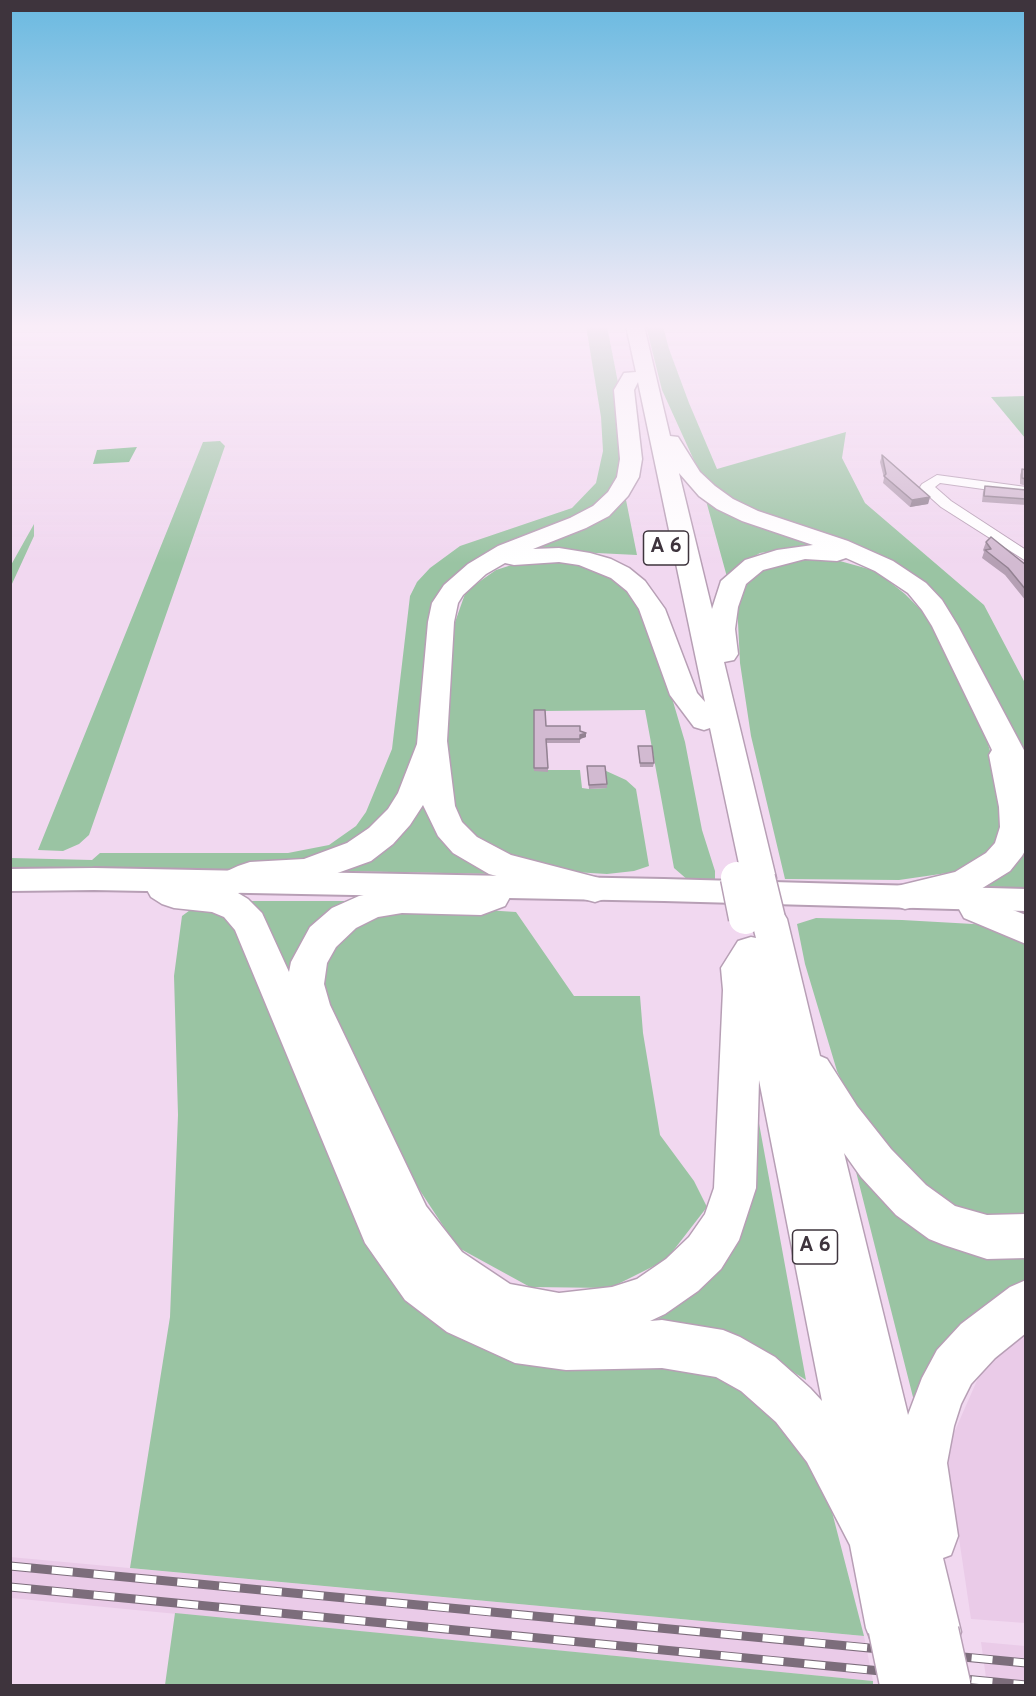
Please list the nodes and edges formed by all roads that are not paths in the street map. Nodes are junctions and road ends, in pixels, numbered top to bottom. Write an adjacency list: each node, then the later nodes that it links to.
1 (626, 405): 8 (highway)
2 (636, 405): 9 (highway, A 6)
3 (653, 405): 4 (highway, A 6)
4 (656, 417): 7 (highway); 9 (highway, A 6)
5 (1026, 492): 6 (street)
6 (1026, 557)
7 (866, 559): 9 (highway); 10 (highway)
8 (477, 569): 9 (highway); 11 (highway)
9 (713, 712): 22 (highway, A 6, bridge)
10 (999, 736): 12 (highway); 17 (highway)
11 (432, 741): 14 (highway); 16 (highway)
12 (1026, 780)
13 (14, 880): 14 (main road); 15 (main road)
14 (237, 881): 16 (main road)
15 (163, 888): 18 (main road); 27 (highway)
16 (596, 889): 17 (main road)
17 (905, 896): 19 (main road)
18 (493, 897): 20 (main road); 22 (highway)
19 (1026, 900)
20 (976, 909): 21 (main road); 23 (highway)
21 (1026, 911)
22 (755, 929): 24 (highway, A 6); 27 (highway, A 6)
23 (1026, 930)
24 (800, 1052): 25 (highway); 28 (highway, A 6)
25 (1026, 1236)
26 (1026, 1303): 28 (highway)
27 (878, 1544): 28 (highway, A 6)
28 (935, 1653): 29 (highway, A 6, bridge)
29 (906, 1686)

